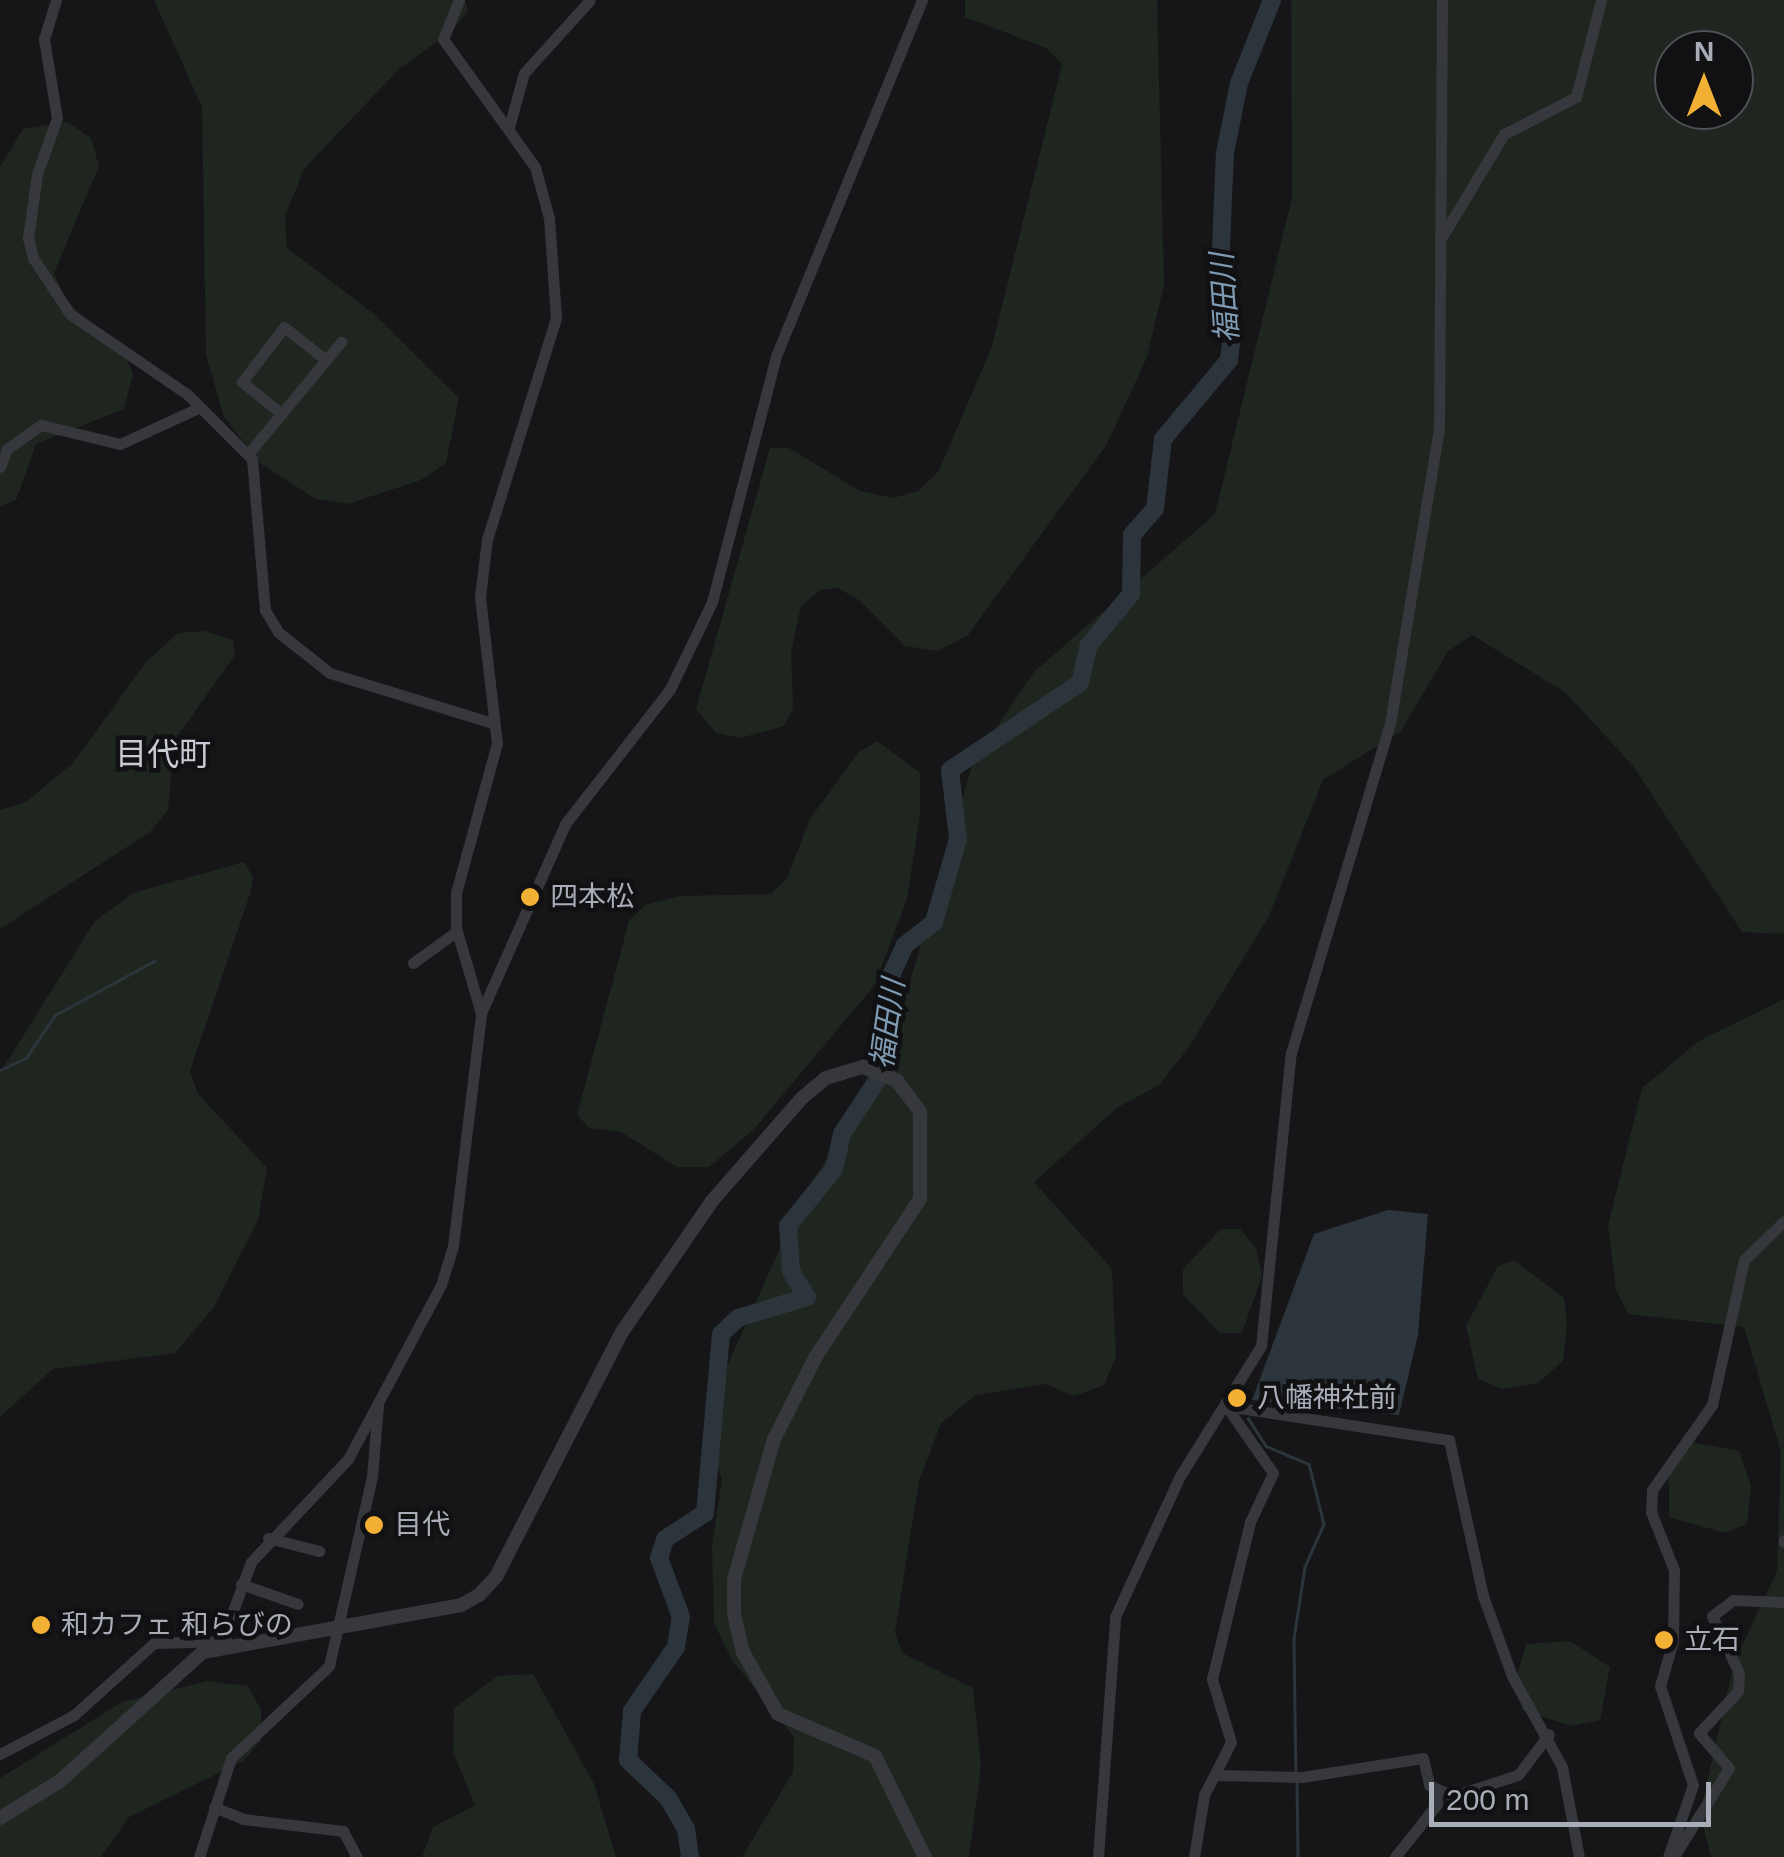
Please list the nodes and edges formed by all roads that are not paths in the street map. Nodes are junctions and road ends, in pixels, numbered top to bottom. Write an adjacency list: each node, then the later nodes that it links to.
1 (56, 0): 11 (street)
2 (459, 0): 7 (street)
3 (590, 0): 7 (street)
4 (922, 0): 18 (street)
5 (1442, 0): 8 (street)
6 (1602, 0): 8 (street)
7 (509, 127): 15 (street)
8 (1442, 237): 21 (street)
9 (341, 342): 10 (street)
10 (326, 360): 12 (street); 12 (street)
11 (198, 408): 13 (street); 14 (street)
12 (282, 414): 13 (street)
13 (248, 454): 15 (street)
14 (0, 467)
15 (494, 723): 16 (street)
16 (457, 931): 17 (street); 18 (street)
17 (413, 963)
18 (480, 1013): 20 (street)
19 (1784, 1220): 42 (street)
20 (379, 1390): 22 (street); 27 (street)
21 (1226, 1406): 29 (street); 31 (street); 38 (street)
22 (268, 1538): 23 (street); 24 (street)
23 (320, 1551)
24 (241, 1584): 26 (street); 28 (street)
25 (1784, 1602): 42 (street)
26 (298, 1604)
27 (340, 1623): 28 (street); 33 (street); 37 (street)
28 (228, 1642): 30 (street); 34 (street)
29 (1549, 1734): 32 (street); 41 (street)
30 (0, 1754)
31 (1217, 1775): 32 (street); 39 (street)
32 (1436, 1791): 40 (street)
33 (214, 1807): 35 (street); 36 (street)
34 (0, 1818)
35 (199, 1857)
36 (357, 1857)
37 (925, 1857)
38 (1098, 1857)
39 (1194, 1857)
40 (1394, 1857)
41 (1579, 1857)
42 (1671, 1857)

